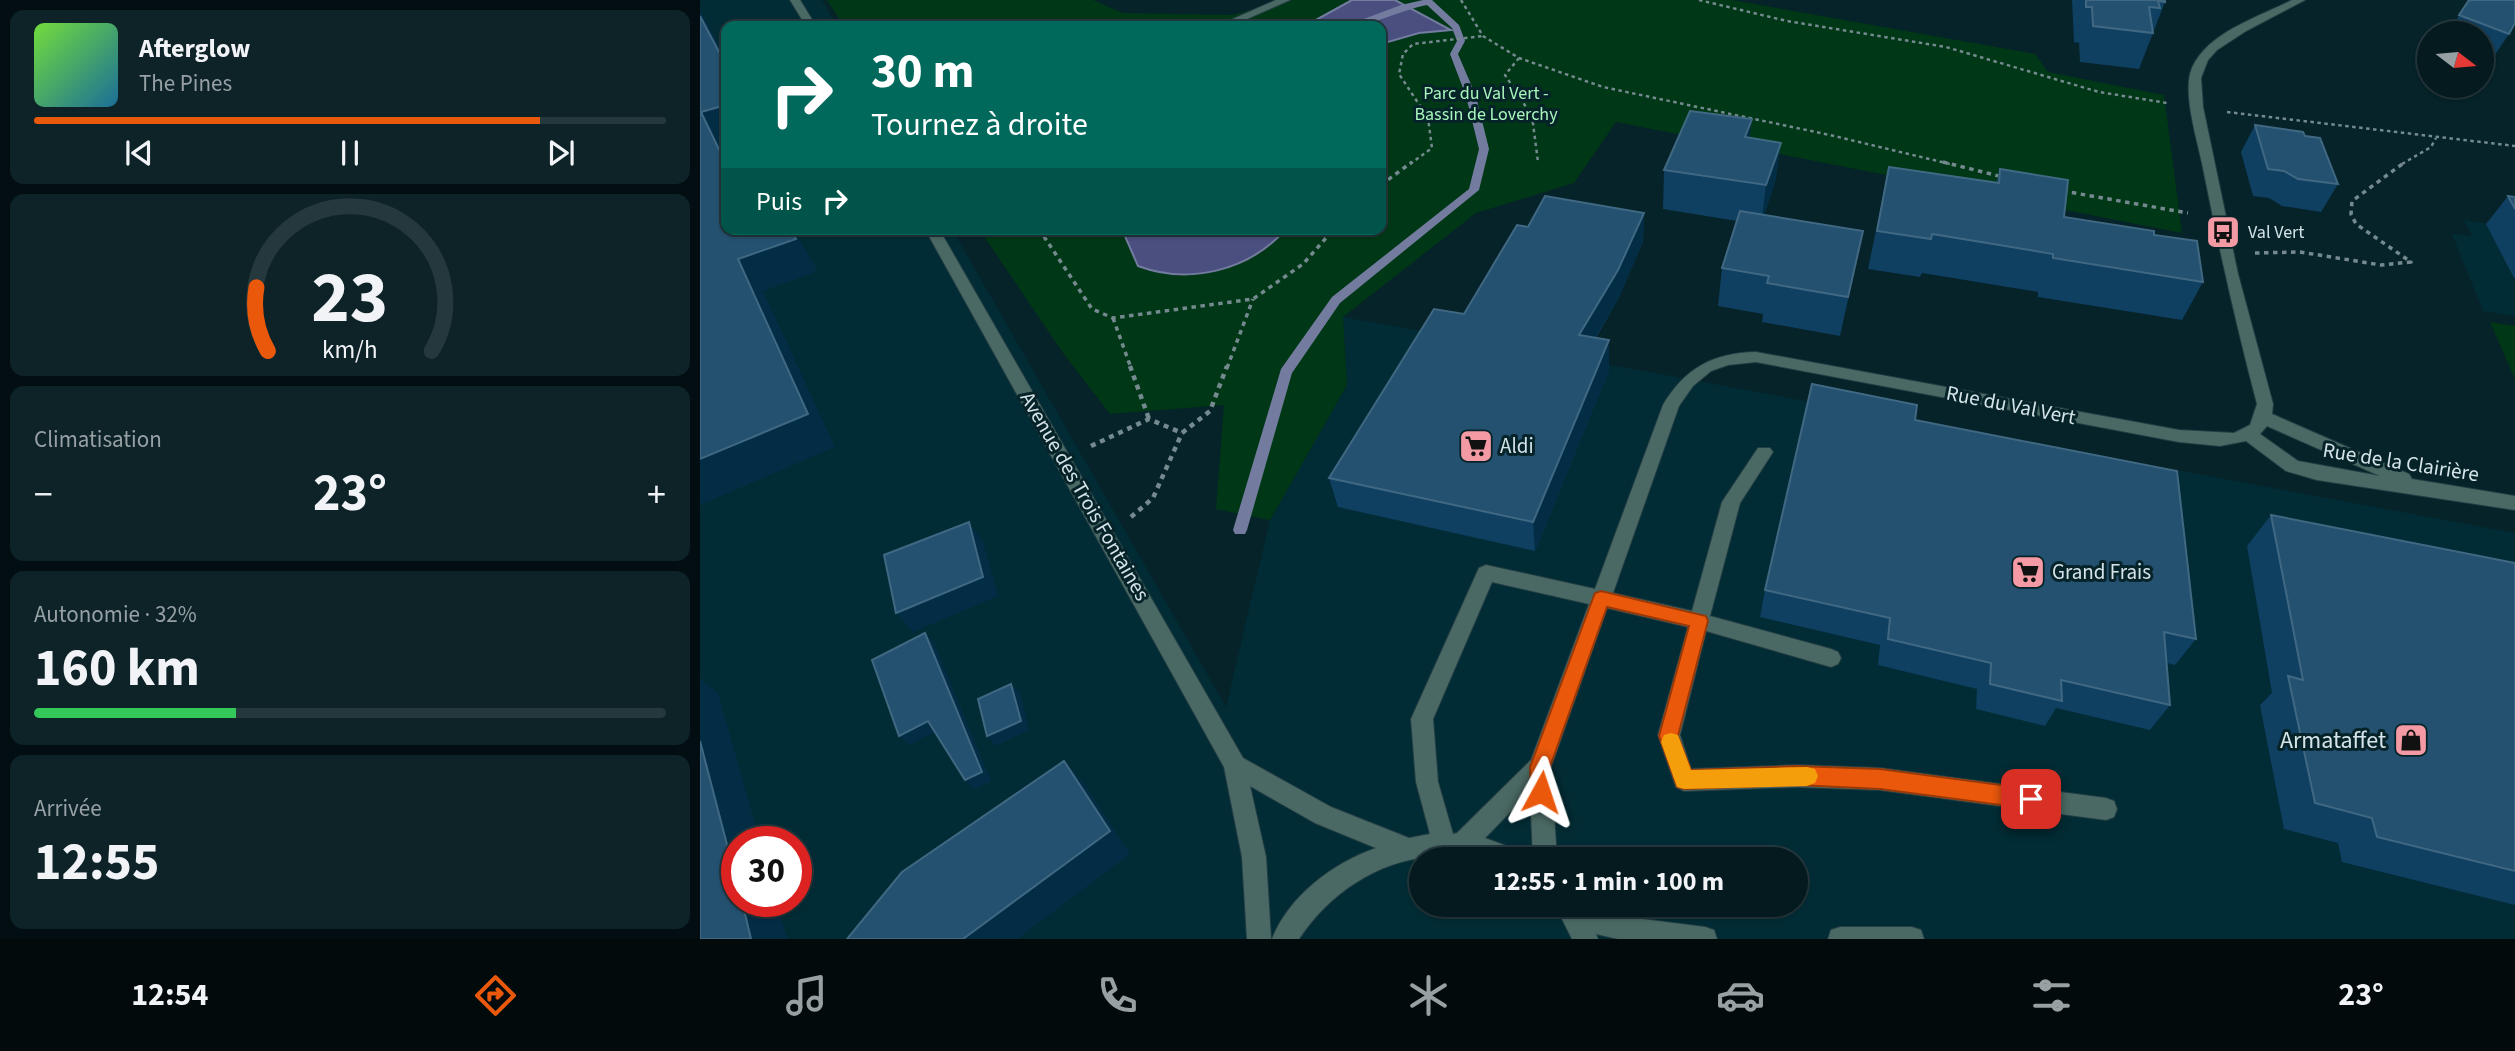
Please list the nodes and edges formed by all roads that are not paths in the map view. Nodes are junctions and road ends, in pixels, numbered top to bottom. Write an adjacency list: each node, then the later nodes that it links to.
1 (795, 0): 4 (street)
2 (1285, 0): 5 (street)
3 (2300, 0): 7 (street)
4 (808, 21)
5 (1234, 21)
6 (935, 235): 15 (street, Avenue des Trois Fontaines)
7 (2265, 418): 8 (street); 10 (street)
8 (2248, 435): 10 (street, Rue de la Clairière); 12 (street, Rue du Val Vert)
9 (1764, 452): 13 (street)
10 (2422, 487): 11 (street, Rue de la Clairière)
11 (2515, 503)
12 (1601, 598): 13 (street); 16 (street, Rue du Val Vert); 18 (street)
13 (1699, 621): 14 (street); 17 (street)
14 (1830, 658)
15 (1235, 765): 21 (street); 24 (street, Avenue des Trois Fontaines)
16 (1540, 767): 18 (street, Rue du Val Vert); 20 (street, Rue du Val Vert)
17 (2106, 809)
18 (1454, 843): 19 (street); 21 (street)
19 (1468, 847)
20 (1544, 847)
21 (1406, 848): 25 (street)
22 (1574, 917): 26 (street)
23 (1590, 917): 27 (street)
24 (1259, 939)
25 (1284, 939)
26 (1586, 939)
27 (1705, 939)
28 (1840, 939): 29 (street)
29 (1912, 939)

